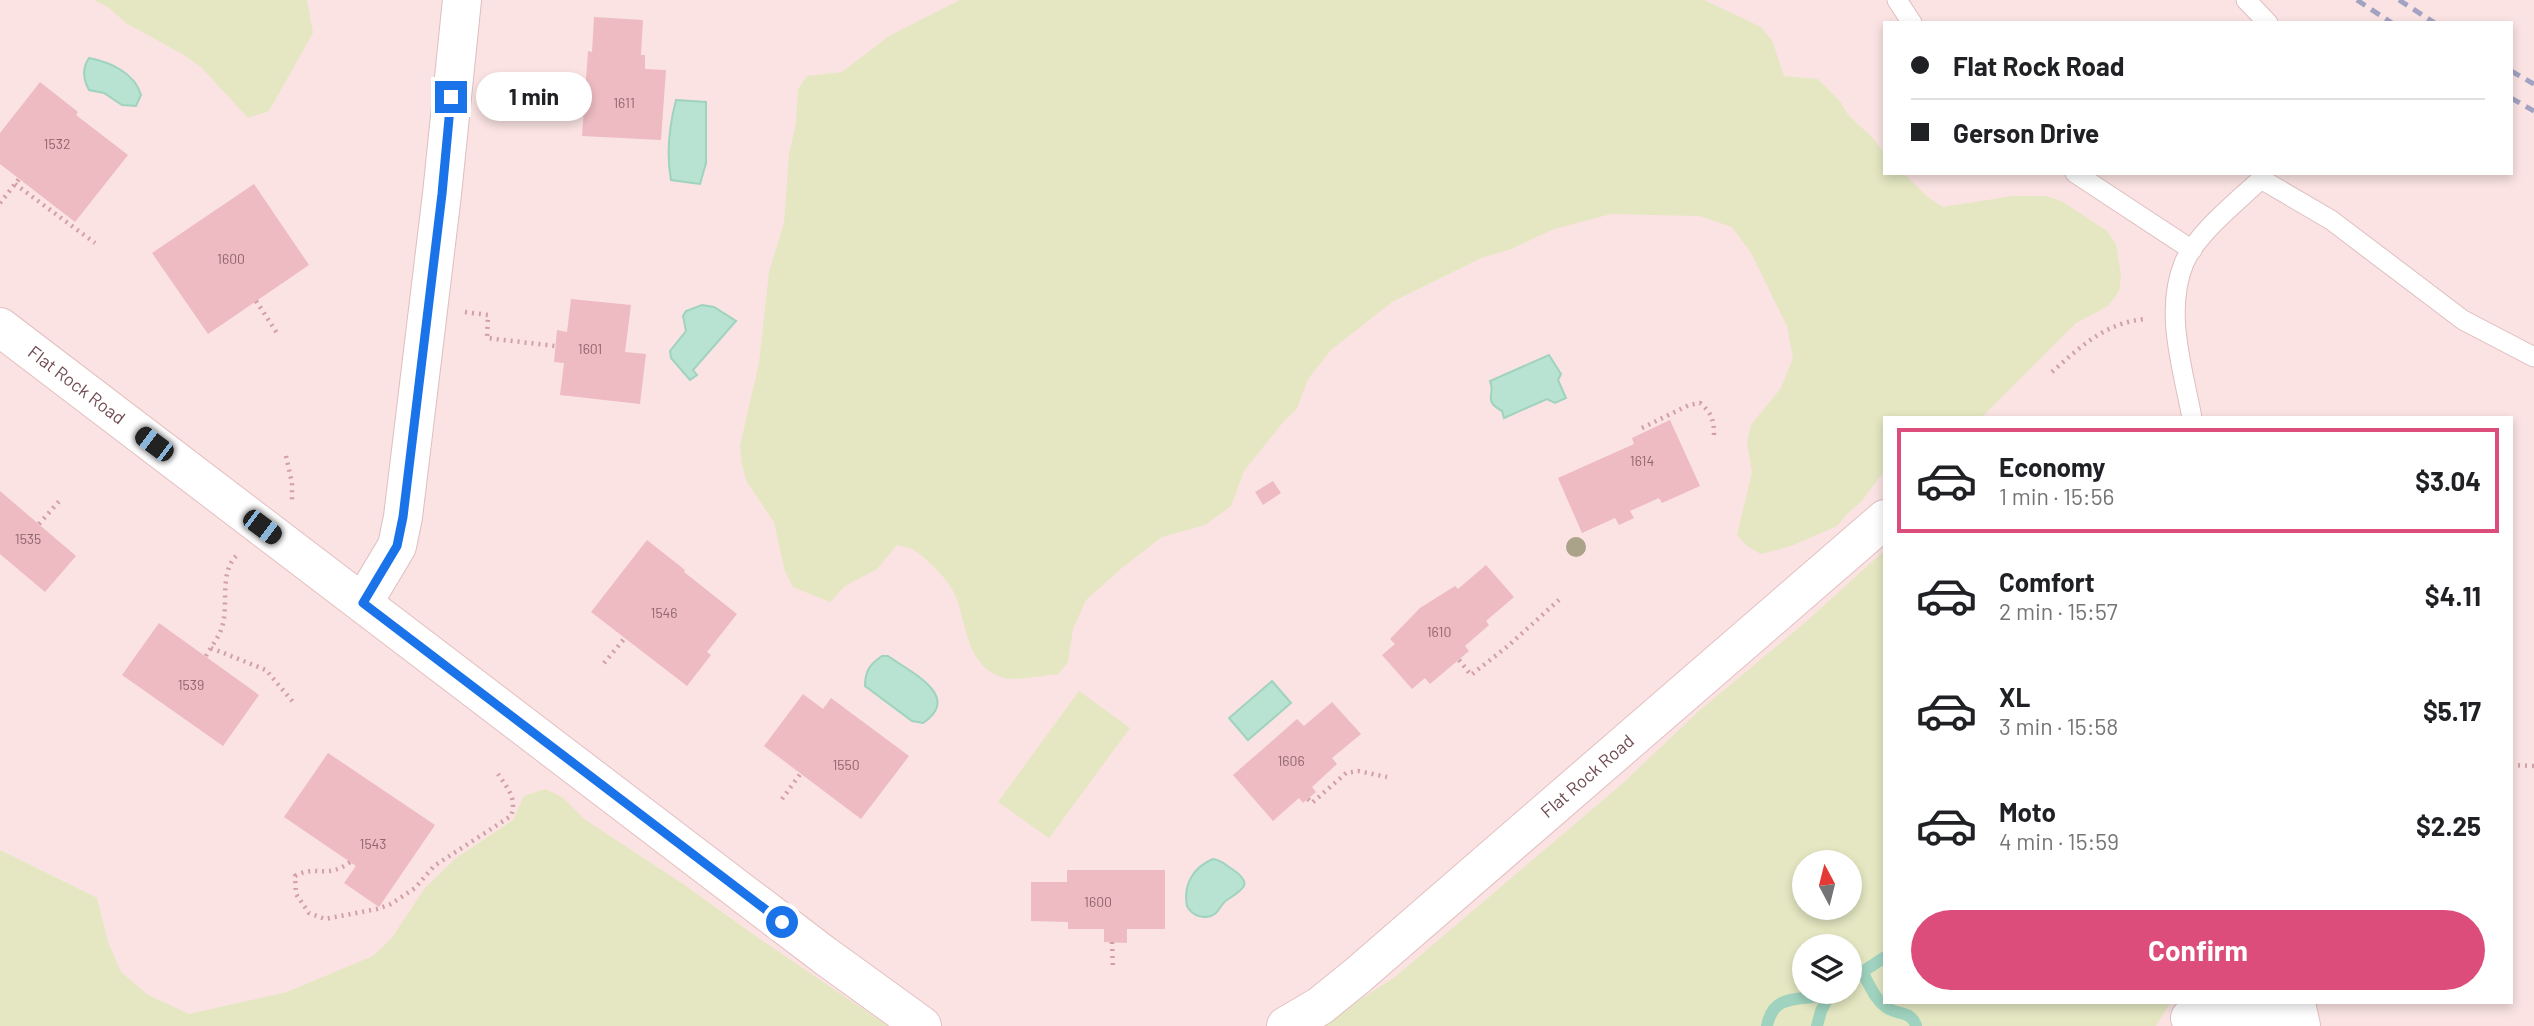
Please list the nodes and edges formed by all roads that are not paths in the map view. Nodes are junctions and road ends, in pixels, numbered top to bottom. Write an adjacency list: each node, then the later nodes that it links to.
1 (461, 0): 13 (street)
2 (1896, 0): 4 (lane)
3 (2246, 0): 5 (lane)
4 (1911, 21)
5 (2266, 21)
6 (2078, 175): 8 (lane)
7 (2262, 176): 8 (lane); 10 (lane)
8 (2192, 250): 11 (lane)
9 (0, 327): 13 (street, Flat Rock Road)
10 (2534, 357)
11 (2192, 416)
12 (1883, 521): 17 (street, Flat Rock Road)
13 (363, 603): 16 (street, Flat Rock Road)
14 (2296, 1004): 19 (street)
15 (2191, 1015): 18 (street)
16 (922, 1026)
17 (1286, 1026)
18 (2291, 1026)
19 (2301, 1026)

